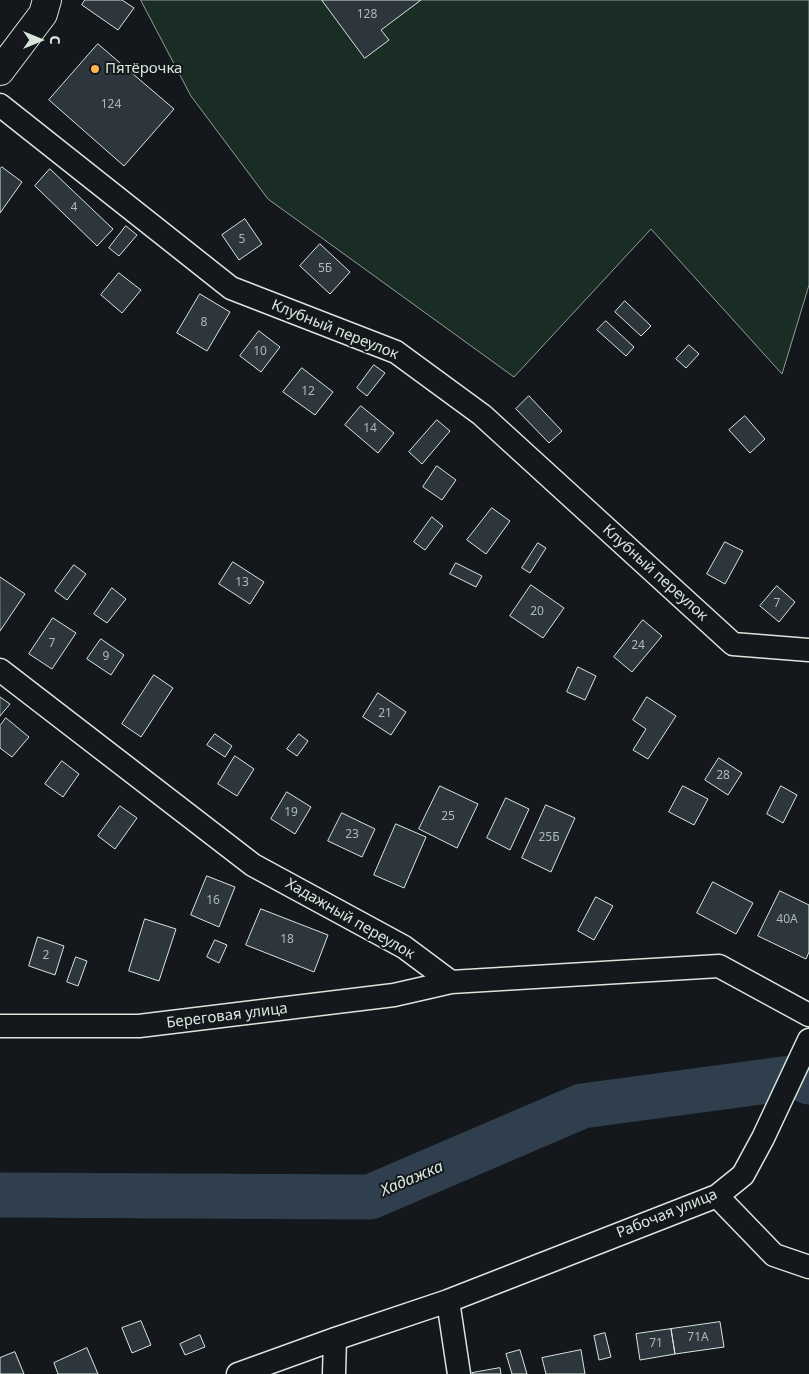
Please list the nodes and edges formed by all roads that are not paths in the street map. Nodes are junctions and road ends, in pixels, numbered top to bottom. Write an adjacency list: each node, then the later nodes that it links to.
1 (47, 0): 2 (main road)
2 (0, 71)
3 (0, 105): 4 (street, Клубный переулок)
4 (809, 650)
5 (0, 670): 6 (street, Хадажный переулок)
6 (451, 982): 7 (street); 8 (street, Береговая улица)
7 (809, 1014)
8 (0, 1026)
9 (809, 1040): 10 (street, Рабочая улица)
10 (717, 1196): 11 (street); 12 (street, Рабочая улица)
11 (809, 1267)
12 (448, 1301): 13 (street, Рабочая улица); 16 (street)
13 (335, 1339): 14 (street, Рабочая улица); 15 (street)
14 (238, 1374)
15 (334, 1374)
16 (458, 1374)

